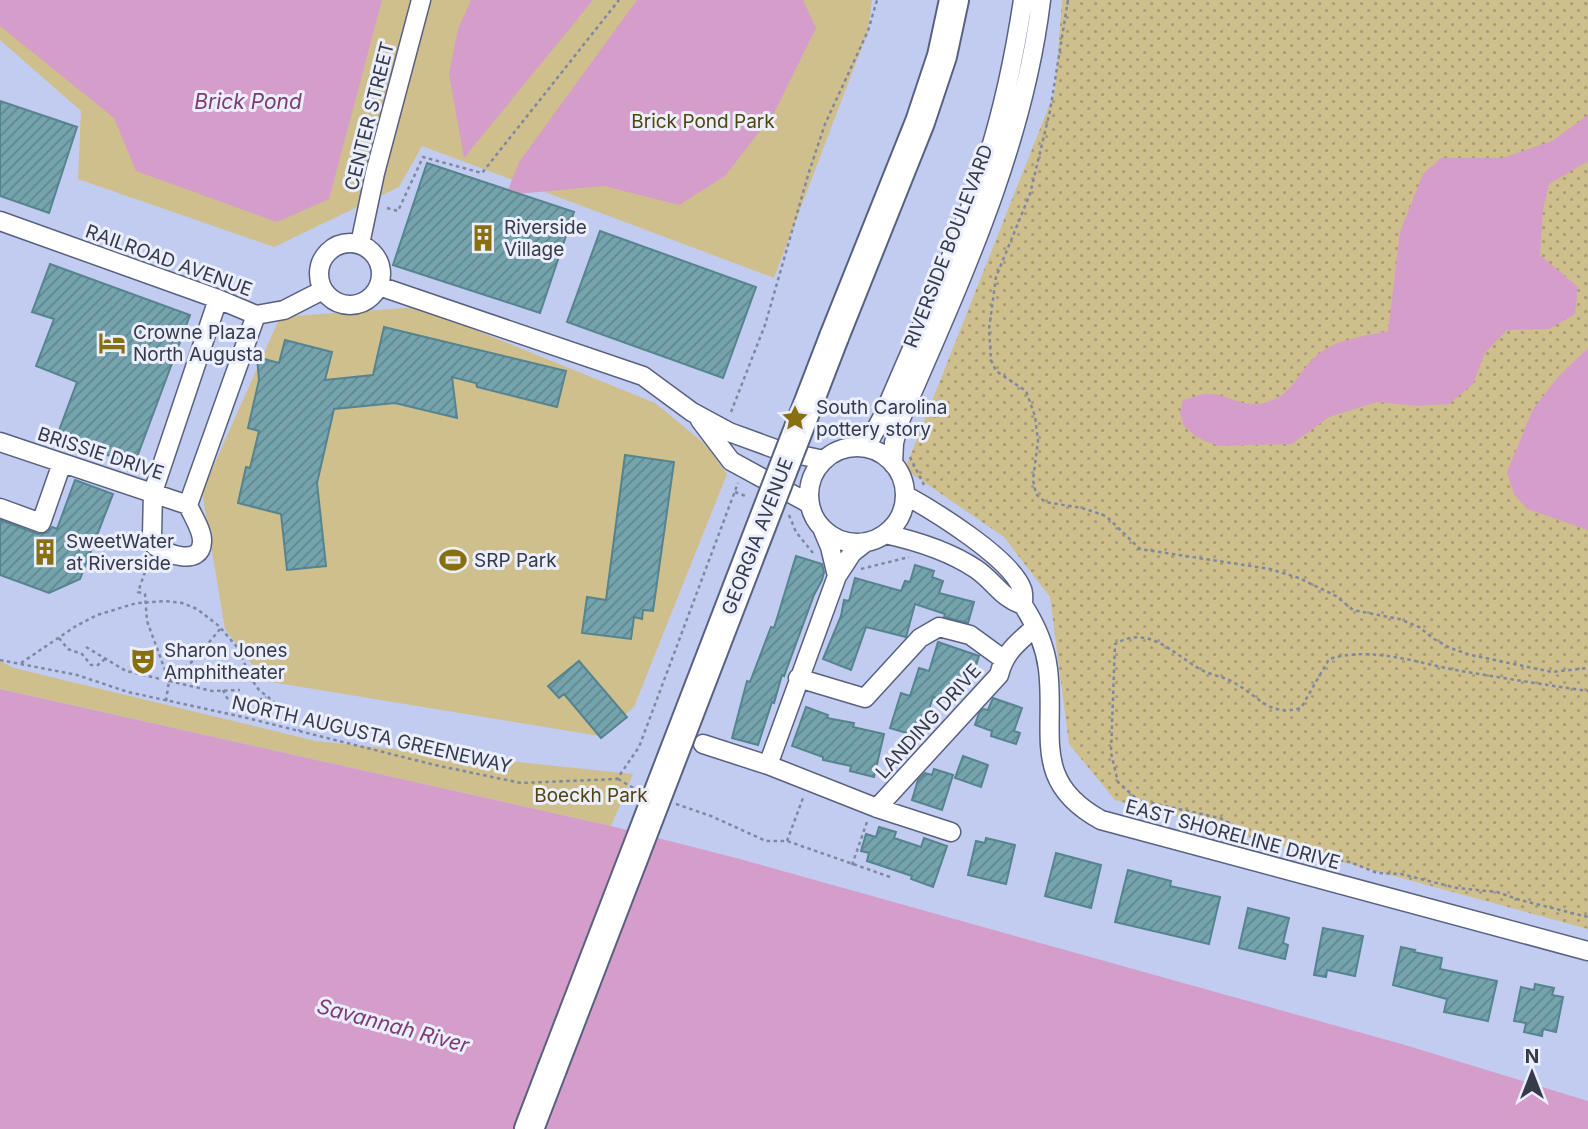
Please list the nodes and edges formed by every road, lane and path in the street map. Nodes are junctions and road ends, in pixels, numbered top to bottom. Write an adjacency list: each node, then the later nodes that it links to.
1 (421, 0): 10 (street, CENTER STREET)
2 (619, 0): 8 (path)
3 (877, 0): 16 (path)
4 (954, 0): 69 (main road, GEORGIA AVENUE, bridge)
5 (1023, 0): 18 (street, RIVERSIDE BOULEVARD)
6 (1041, 0): 22 (street, RIVERSIDE BOULEVARD)
7 (1068, 0): 45 (path)
8 (387, 208)
9 (0, 221): 13 (street, RAILROAD AVENUE)
10 (360, 244): 11 (street); 12 (street)
11 (379, 286): 12 (street); 15 (street)
12 (323, 290): 14 (street, RAILROAD AVENUE)
13 (218, 299): 14 (street, RAILROAD AVENUE); 24 (street)
14 (256, 315): 28 (street)
15 (692, 412): 20 (street); 23 (street)
16 (731, 412)
17 (0, 442): 21 (street, BRISSIE DRIVE)
18 (861, 447): 20 (street); 22 (street)
19 (906, 449): 25 (path)
20 (824, 460): 27 (street)
21 (62, 463): 24 (street, BRISSIE DRIVE); 29 (street)
22 (893, 464): 26 (street)
23 (743, 467): 27 (street); 56 (path)
24 (153, 492): 28 (street, BRISSIE DRIVE); 28 (street)
25 (927, 492)
26 (905, 495): 31 (street); 36 (street)
27 (810, 504): 30 (street)
28 (188, 505)
29 (0, 508)
30 (822, 528): 32 (street); 34 (street)
31 (885, 534): 32 (street); 36 (street)
32 (866, 542): 34 (street)
33 (145, 572): 35 (path)
34 (836, 576): 46 (street)
35 (146, 602): 38 (path); 39 (path); 47 (path)
36 (1023, 605): 37 (street, EAST SHORELINE DRIVE)
37 (1035, 627): 42 (street, LANDING DRIVE); 68 (street, EAST SHORELINE DRIVE)
38 (220, 628): 47 (path); 51 (path)
39 (59, 638): 41 (path); 44 (path)
40 (86, 647): 41 (path)
41 (106, 659): 47 (path)
42 (1003, 659): 46 (street, LANDING DRIVE); 60 (street, LANDING DRIVE)
43 (0, 660): 44 (path, NORTH AUGUSTA GREENEWAY)
44 (21, 663): 52 (path, NORTH AUGUSTA GREENEWAY)
45 (1588, 668)
46 (798, 678): 55 (street)
47 (169, 681): 48 (path); 52 (path)
48 (223, 690): 49 (path); 51 (path)
49 (240, 690)
50 (1588, 691): 63 (path)
51 (267, 697): 53 (path)
52 (166, 701): 53 (path, NORTH AUGUSTA GREENEWAY)
53 (299, 731): 56 (path, NORTH AUGUSTA GREENEWAY)
54 (703, 744): 55 (street, LANDING DRIVE)
55 (768, 765): 60 (street, LANDING DRIVE)
56 (617, 779): 57 (path)
57 (636, 789)
58 (804, 794): 62 (path)
59 (674, 803): 62 (path)
60 (873, 813): 61 (street, LANDING DRIVE); 65 (path)
61 (951, 832)
62 (787, 841): 65 (path)
63 (1280, 850)
64 (1305, 856): 67 (path)
65 (852, 865): 66 (path)
66 (893, 878)
67 (1588, 917)
68 (1588, 951)
69 (529, 1129)

